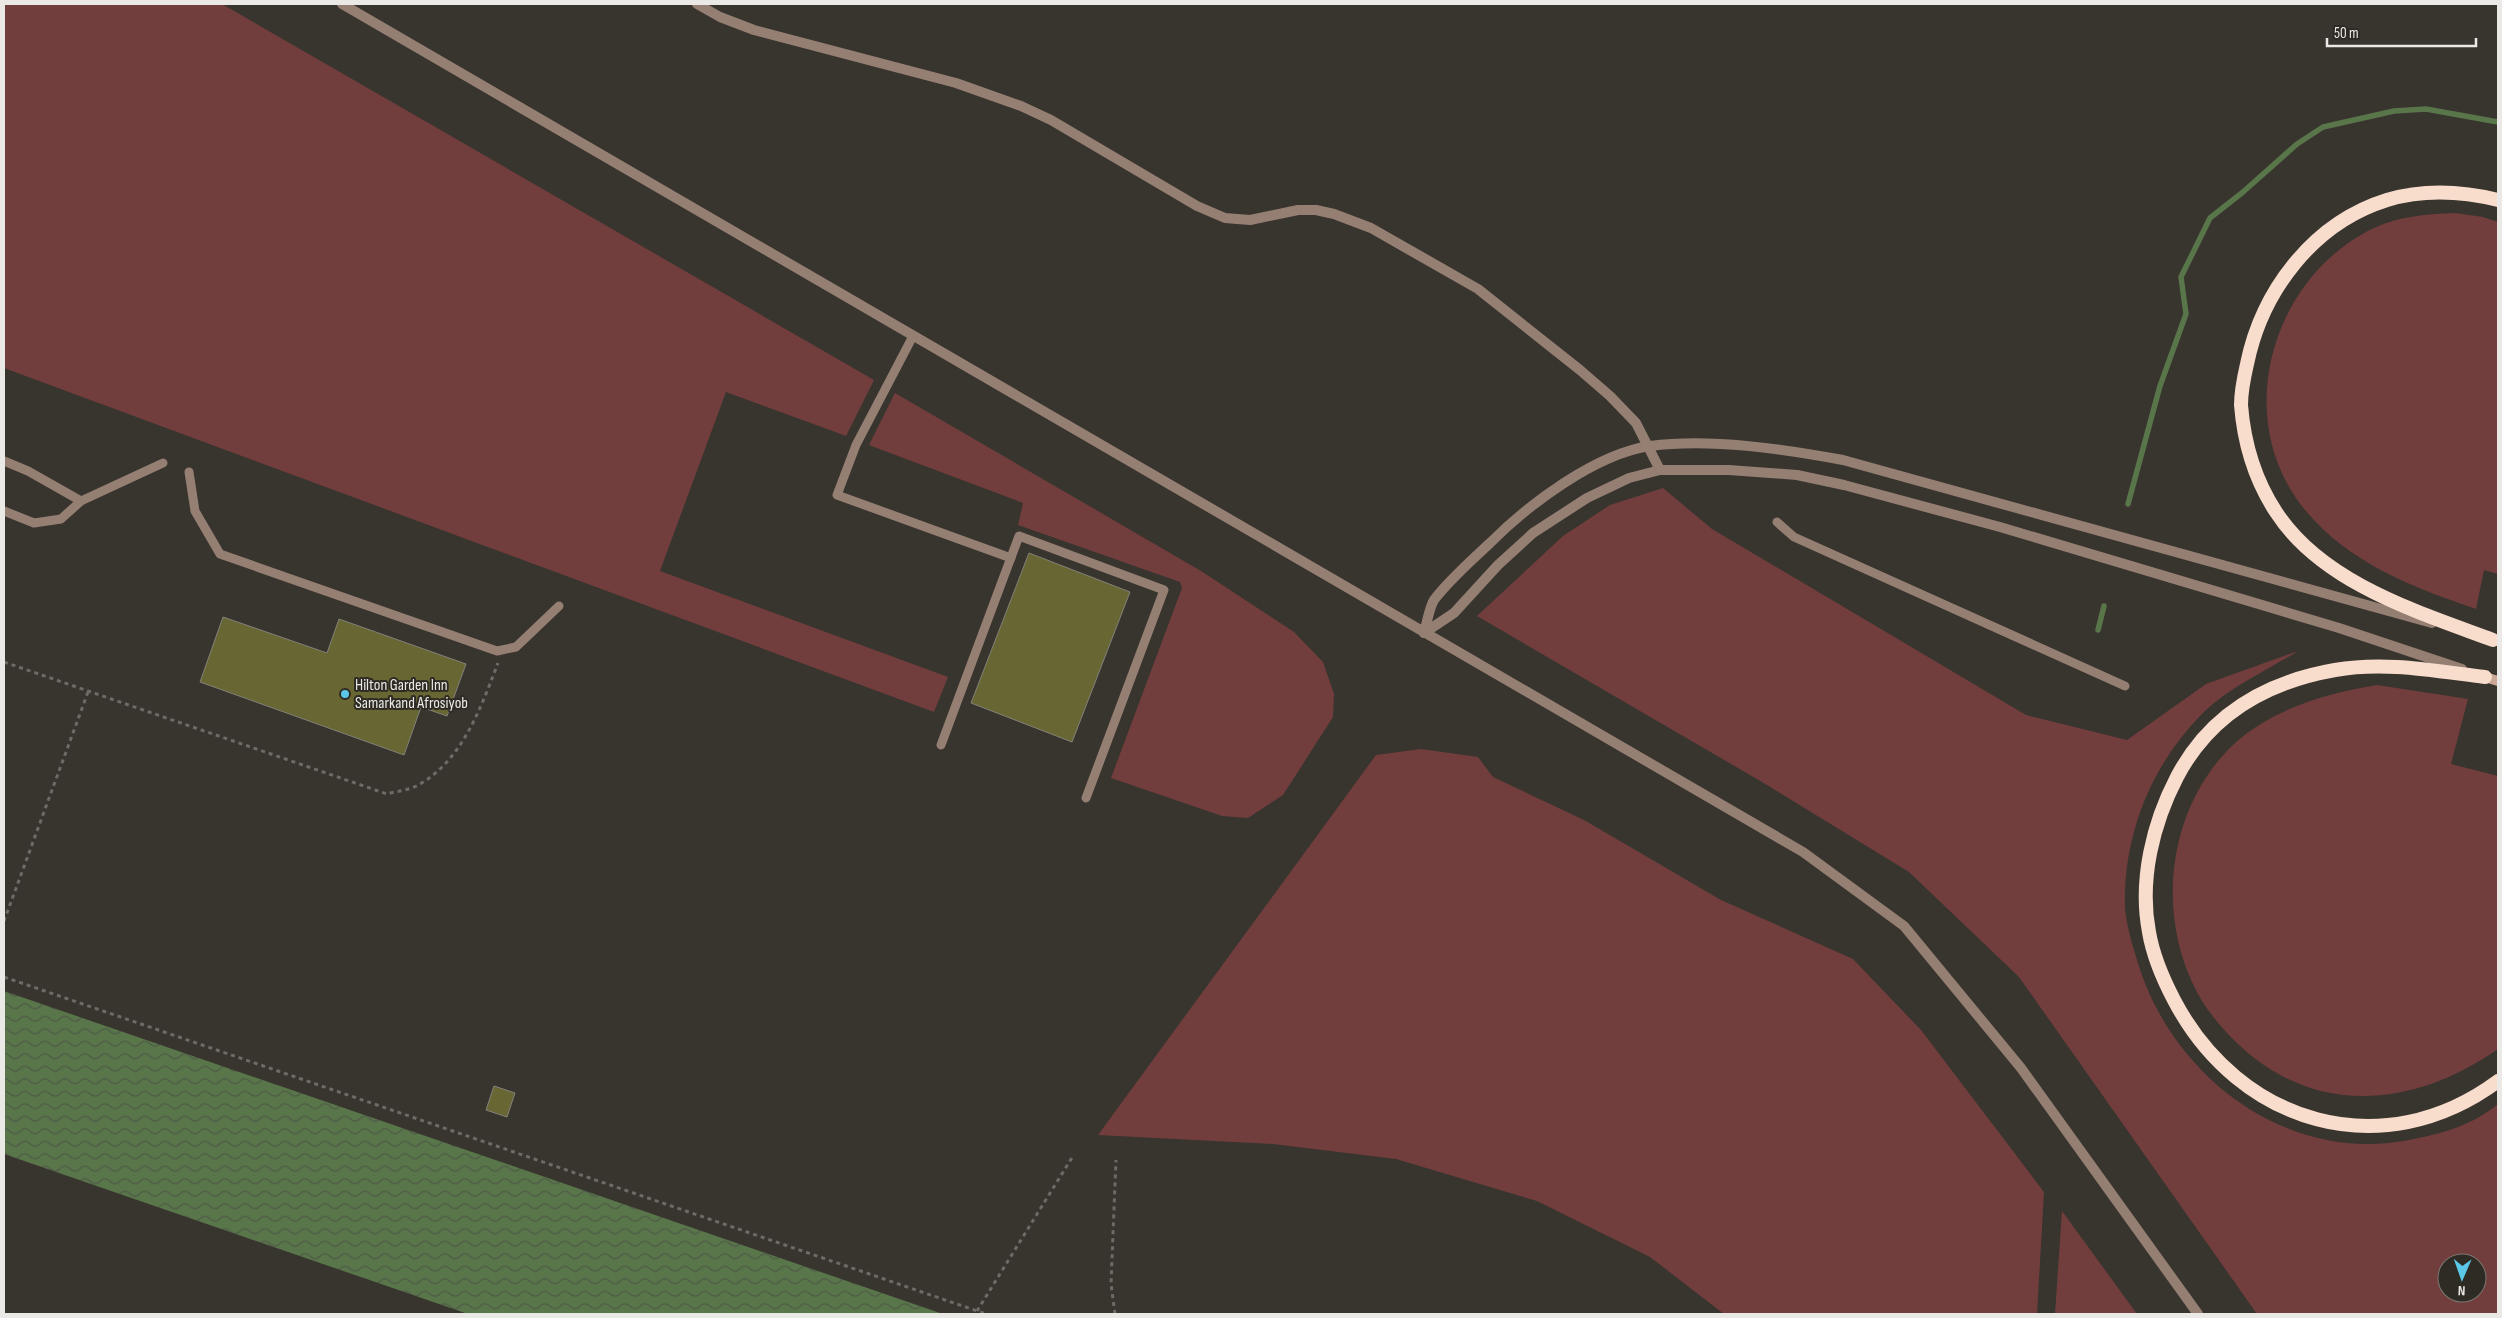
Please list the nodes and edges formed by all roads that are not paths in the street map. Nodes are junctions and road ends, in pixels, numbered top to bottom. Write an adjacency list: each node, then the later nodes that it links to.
1 (342, 4): 4 (street)
2 (697, 4): 5 (street)
3 (2498, 200): 16 (highway)
4 (913, 336): 13 (lane); 15 (street)
5 (1648, 446): 8 (street); 15 (street); 16 (street)
6 (4, 461): 10 (lane)
7 (163, 463): 10 (lane)
8 (1660, 470): 15 (street); 17 (street)
9 (189, 472): 14 (lane)
10 (82, 501): 11 (lane)
11 (4, 511)
12 (1777, 522): 18 (lane)
13 (1011, 558): 19 (lane); 20 (lane)
14 (559, 606)
15 (1424, 633): 22 (street)
16 (2496, 641)
17 (2491, 679): 21 (highway)
18 (2125, 686)
19 (941, 745)
20 (1086, 798)
21 (2498, 1081)
22 (2198, 1314)

